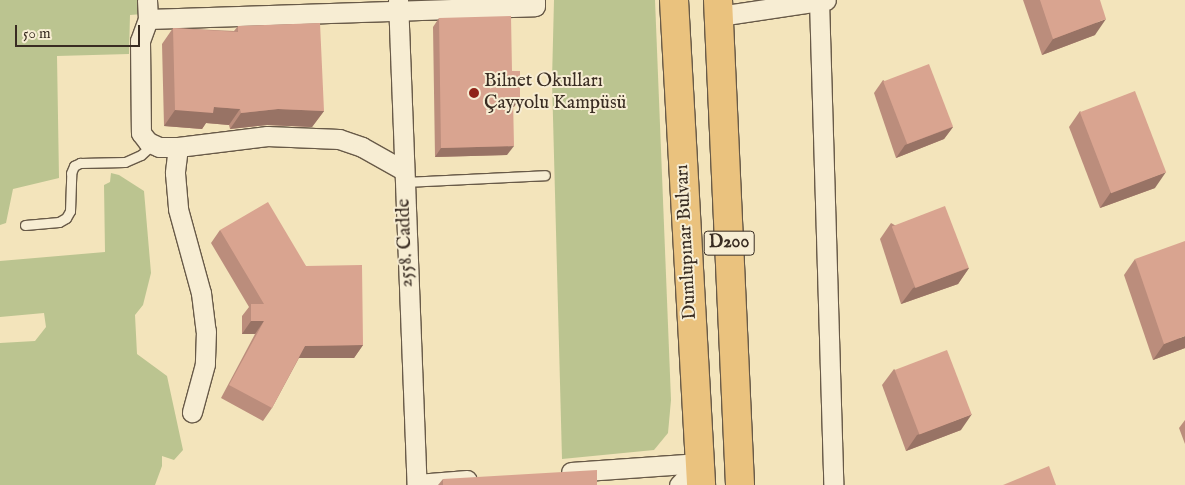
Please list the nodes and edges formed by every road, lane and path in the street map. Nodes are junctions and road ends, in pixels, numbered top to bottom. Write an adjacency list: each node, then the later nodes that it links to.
1 (674, 0): 16 (highway, Dumlupınar Bulvarı / D200)
2 (821, 1): 7 (street); 21 (street)
3 (535, 3): 4 (street)
4 (398, 5): 6 (street); 12 (street, 2558. Cadde)
5 (246, 7): 6 (street); 8 (street)
6 (287, 7)
7 (718, 8): 20 (highway, D200)
8 (148, 9): 9 (street)
9 (153, 144): 10 (street); 13 (lane)
10 (178, 148): 12 (street); 14 (street)
11 (545, 174): 12 (lane)
12 (404, 176): 18 (street, 2558. Cadde)
13 (25, 225)
14 (192, 412)
15 (553, 474): 16 (street)
16 (700, 474): 19 (street)
17 (485, 479): 18 (street)
18 (417, 484)
19 (679, 485)
20 (740, 485)
21 (833, 485)

